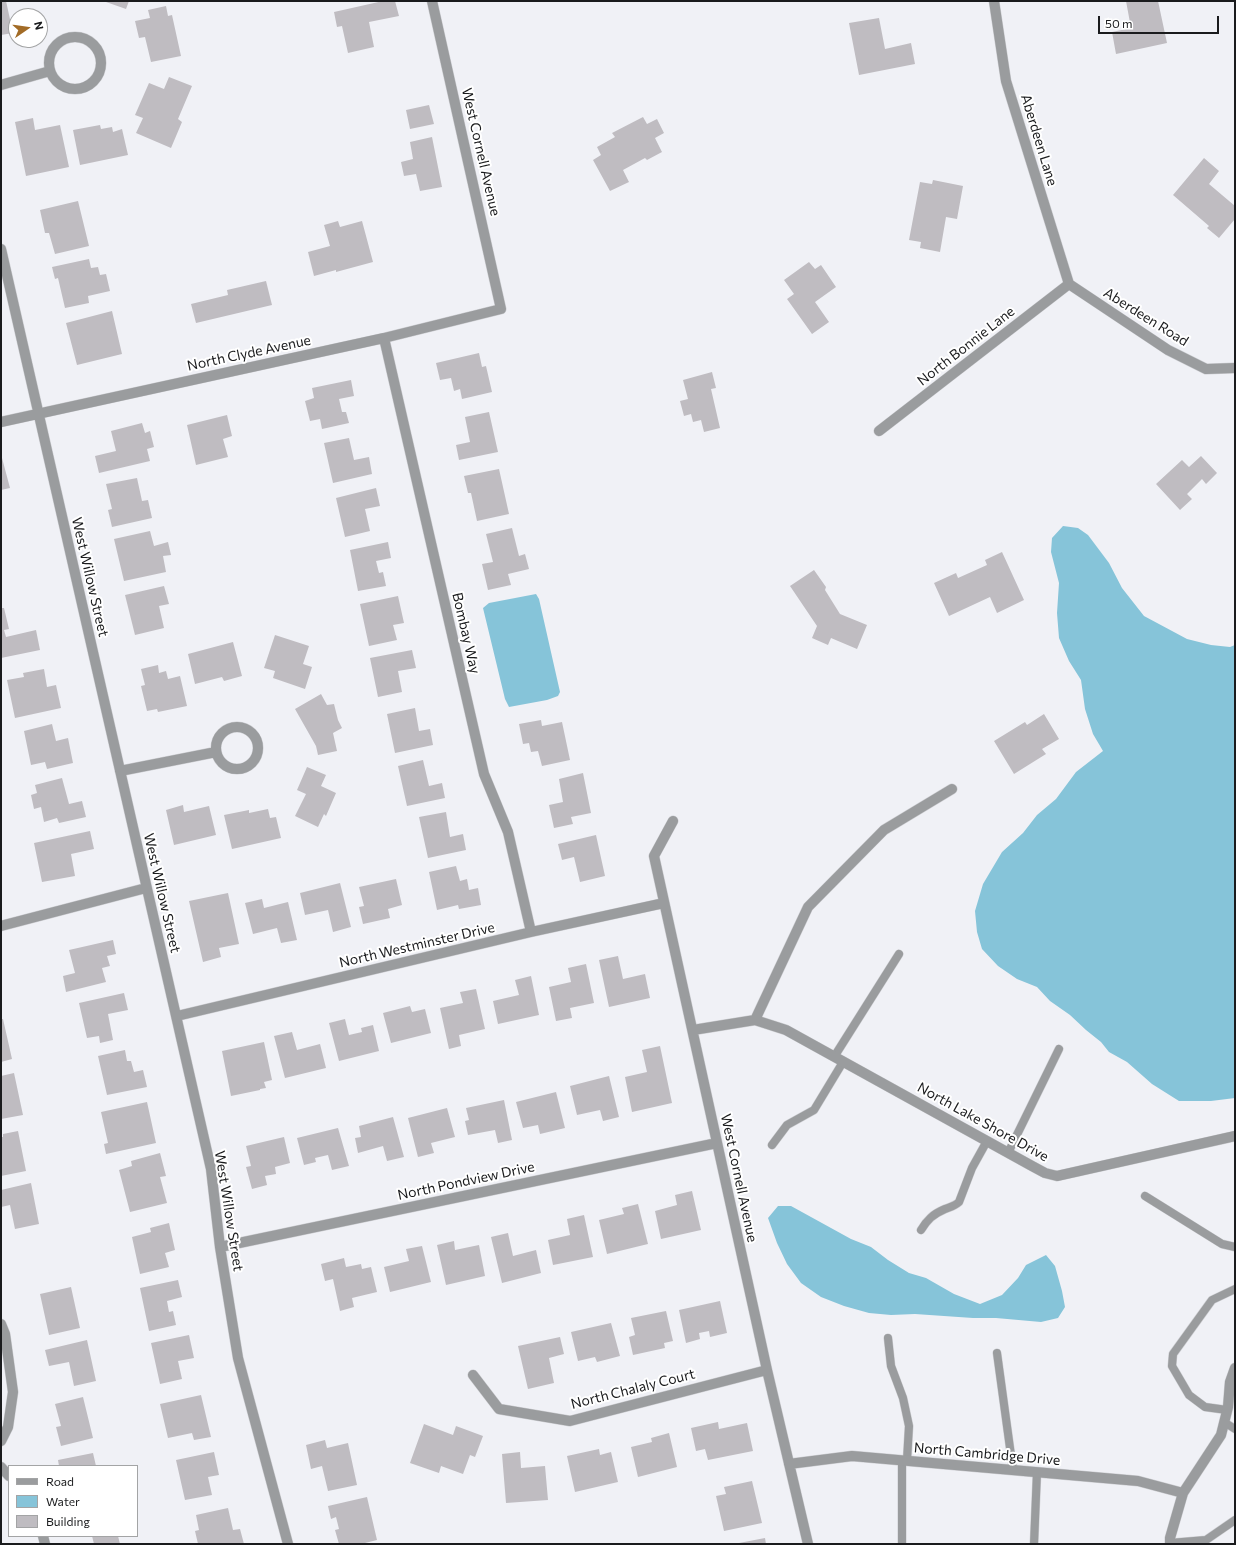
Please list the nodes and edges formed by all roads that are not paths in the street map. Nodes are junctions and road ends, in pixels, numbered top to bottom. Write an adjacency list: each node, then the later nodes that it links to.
1 (432, 1): 7 (street, West Cornell Avenue)
2 (994, 1): 6 (street, Aberdeen Lane)
3 (50, 71): 3 (street); 4 (street)
4 (1, 85)
5 (1, 249): 10 (street, West Willow Street)
6 (1069, 284): 9 (street, Aberdeen Road); 12 (street, North Bonnie Lane)
7 (501, 309): 8 (street, North Clyde Avenue)
8 (384, 338): 10 (street, North Clyde Avenue); 20 (street, Bombay Way)
9 (1235, 368)
10 (38, 413): 11 (street, North Clyde Avenue); 14 (street, West Willow Street)
11 (1, 422)
12 (879, 431)
13 (216, 752): 13 (street); 14 (street)
14 (120, 771): 17 (street, West Willow Street)
15 (952, 789): 23 (street)
16 (673, 820): 18 (street, West Cornell Avenue)
17 (146, 888): 19 (street); 22 (street, West Willow Street)
18 (664, 903): 20 (street, North Westminster Drive); 24 (street, West Cornell Avenue)
19 (1, 926)
20 (532, 932): 22 (street, North Westminster Drive)
21 (899, 954): 26 (lane)
22 (177, 1016): 35 (street, West Willow Street)
23 (755, 1020): 24 (street, North Lake Shore Drive); 26 (street, North Lake Shore Drive)
24 (693, 1030): 30 (street, West Cornell Avenue)
25 (1059, 1049): 32 (lane)
26 (834, 1057): 27 (street, North Lake Shore Drive)
27 (844, 1062): 29 (street, North Lake Shore Drive); 31 (lane)
28 (1235, 1136): 32 (street, North Lake Shore Drive)
29 (987, 1142): 32 (street, North Lake Shore Drive); 34 (lane)
30 (717, 1143): 35 (street, North Pondview Drive); 42 (street, West Cornell Avenue)
31 (772, 1145)
32 (1008, 1153)
33 (1145, 1196): 36 (lane)
34 (921, 1230)
35 (220, 1247): 56 (street, West Willow Street)
36 (1235, 1247)
37 (1235, 1289): 44 (lane)
38 (1, 1324): 47 (street)
39 (888, 1338): 48 (lane)
40 (997, 1353): 51 (lane)
41 (1235, 1368): 44 (street)
42 (767, 1370): 43 (street, North Chalaly Court); 49 (street, West Cornell Avenue)
43 (473, 1375)
44 (1227, 1410): 45 (street)
45 (1224, 1422): 46 (lane); 54 (street)
46 (1235, 1429)
47 (1, 1441)
48 (904, 1460): 49 (street, North Cambridge Drive); 51 (street, North Cambridge Drive); 58 (lane)
49 (789, 1464): 57 (street, West Cornell Avenue)
50 (1, 1467): 53 (street)
51 (1013, 1470): 52 (street, North Cambridge Drive)
52 (1037, 1472): 54 (street, North Cambridge Drive); 59 (lane)
53 (8, 1475)
54 (1183, 1492): 60 (street)
55 (1235, 1520): 60 (lane)
56 (288, 1544)
57 (808, 1544)
58 (902, 1544)
59 (1034, 1544)
60 (1170, 1544)

